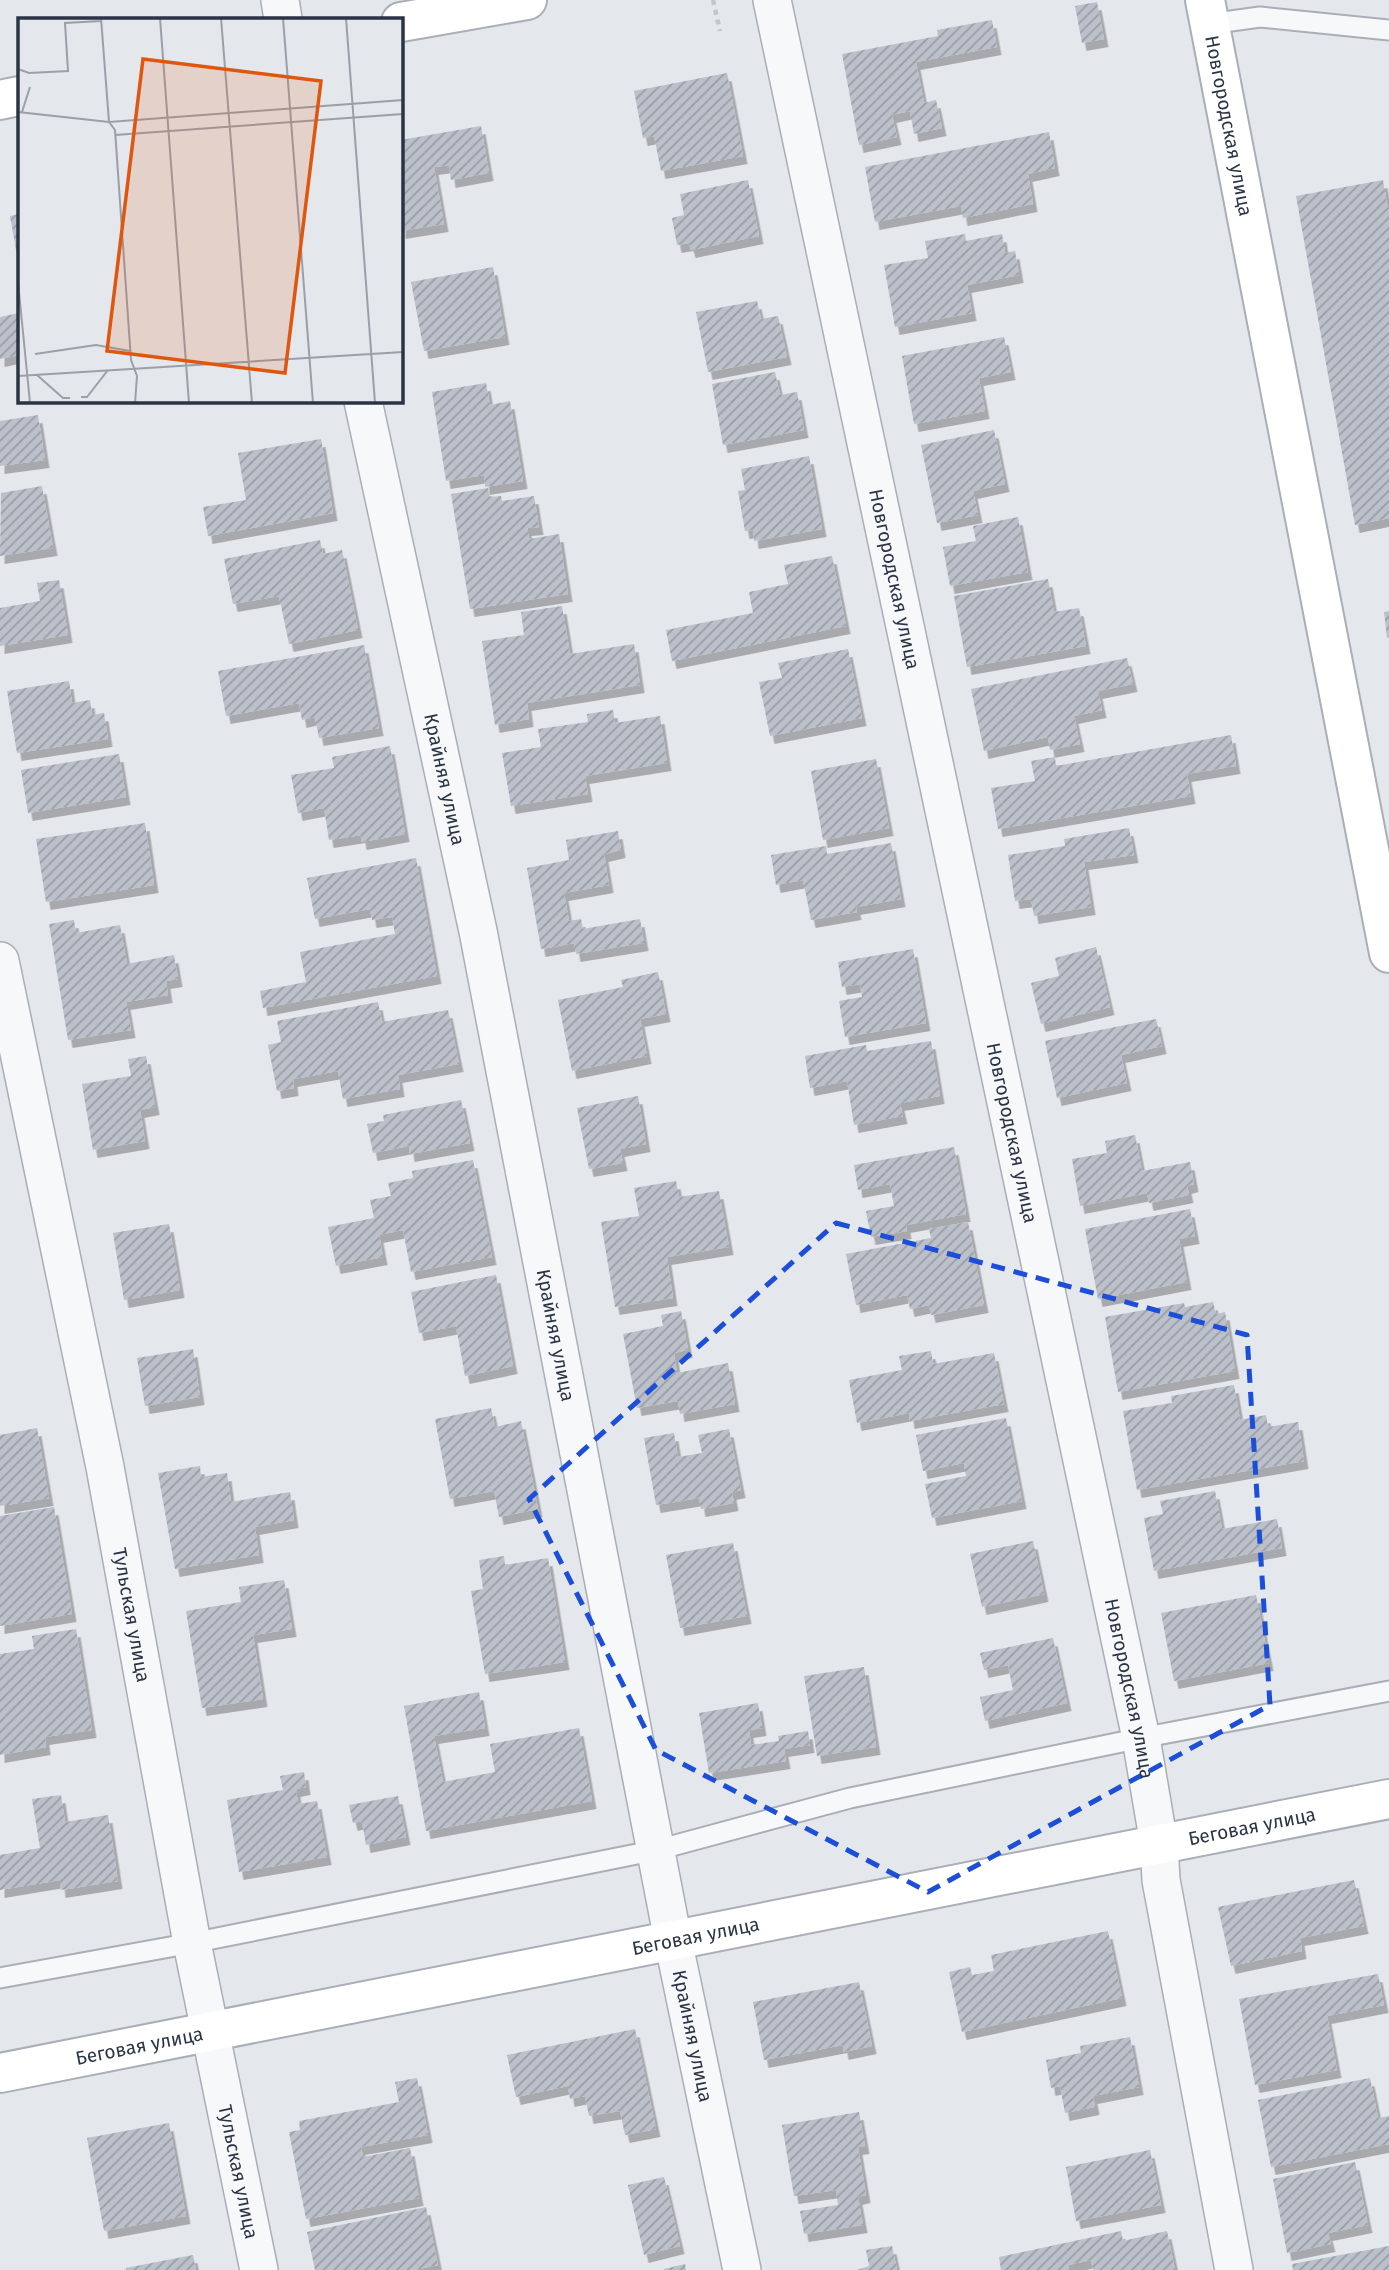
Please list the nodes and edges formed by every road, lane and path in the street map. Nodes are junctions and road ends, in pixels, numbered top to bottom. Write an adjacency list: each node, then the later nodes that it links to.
1 (279, 0): 6 (street)
2 (527, 0): 7 (street)
3 (713, 0): 9 (path)
4 (772, 0): 16 (street, Новгородская улица)
5 (1207, 12): 8 (lane); 13 (street, Новгородская улица)
6 (283, 18)
7 (402, 22)
8 (1389, 30)
9 (720, 31)
10 (18, 96): 11 (street)
11 (0, 100)
12 (363, 402): 19 (street, Крайняя улица)
13 (1389, 953)
14 (0, 961): 21 (street, Тульская улица)
15 (1389, 1691): 16 (lane)
16 (1141, 1738): 18 (street, Новгородская улица); 19 (lane)
17 (1389, 1799): 18 (street, Беговая улица)
18 (1159, 1844): 20 (street, Беговая улица); 27 (street, Новгородская улица)
19 (657, 1850): 20 (street, Крайняя улица); 21 (lane)
20 (673, 1940): 23 (street, Беговая улица); 26 (street, Крайняя улица)
21 (192, 1943): 22 (lane); 23 (street, Тульская улица)
22 (0, 1978)
23 (210, 2032): 24 (street, Беговая улица); 25 (street, Тульская улица)
24 (0, 2073)
25 (259, 2270)
26 (742, 2270)
27 (1234, 2270)

